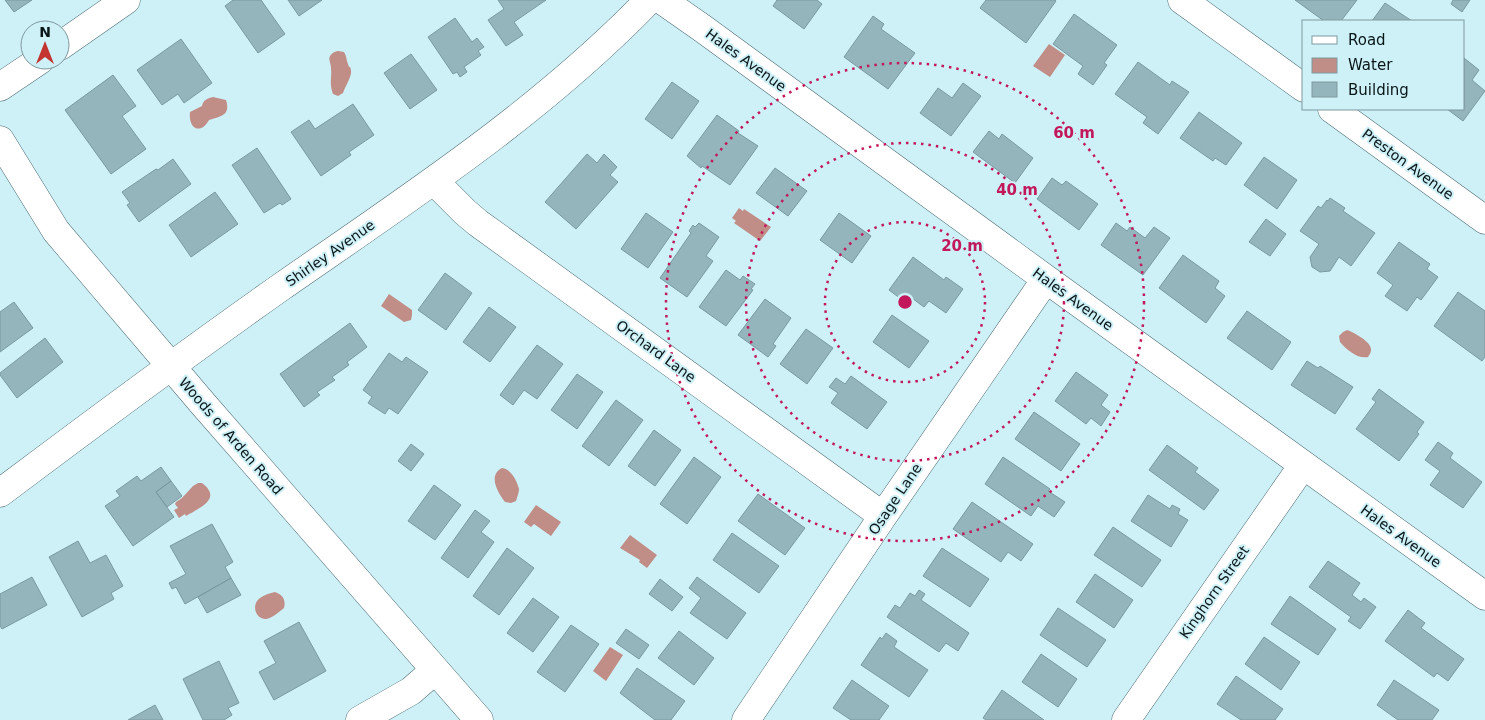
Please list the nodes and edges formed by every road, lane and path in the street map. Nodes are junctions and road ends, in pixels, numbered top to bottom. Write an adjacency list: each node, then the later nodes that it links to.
1 (126, 0): 5 (street)
2 (650, 0): 11 (street, Shirley Avenue)
3 (662, 0): 13 (street, Hales Avenue)
4 (1182, 0): 7 (street)
5 (70, 39)
6 (26, 70): 8 (street)
7 (1302, 87)
8 (0, 88)
9 (1333, 110): 12 (street, Preston Avenue)
10 (0, 140): 14 (street, Woods of Arden Road)
11 (434, 181): 14 (street, Shirley Avenue); 17 (street, Orchard Lane)
12 (1485, 220)
13 (1046, 279): 15 (street, Hales Avenue); 17 (street, Osage Lane)
14 (170, 365): 16 (street, Shirley Avenue); 19 (street, Woods of Arden Road)
15 (1303, 465): 18 (street, Hales Avenue); 23 (street, Kinghorn Street)
16 (0, 493)
17 (883, 516): 22 (street, Osage Lane)
18 (1485, 596)
19 (435, 670): 20 (street); 21 (street, Woods of Arden Road)
20 (360, 720)
21 (479, 720)
22 (746, 720)
23 (1126, 720)

